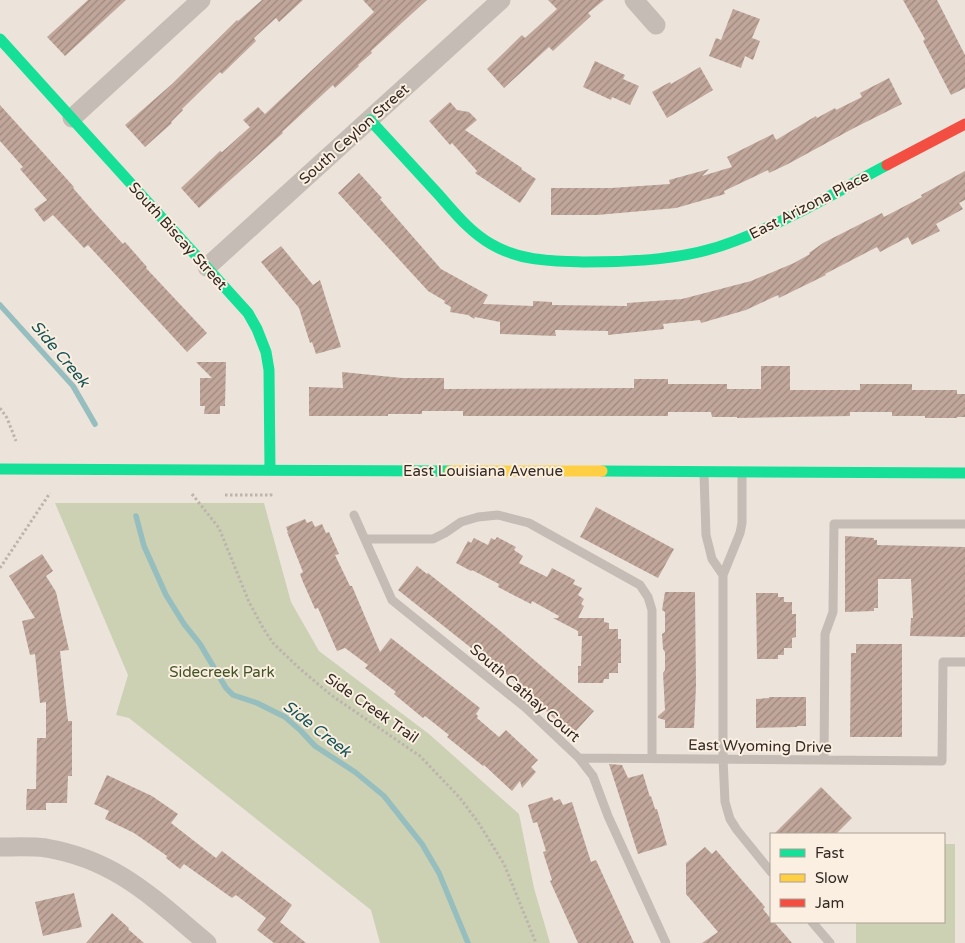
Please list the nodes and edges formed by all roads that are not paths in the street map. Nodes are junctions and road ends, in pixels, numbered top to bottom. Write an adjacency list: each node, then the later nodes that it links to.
1 (201, 0): 6 (street)
2 (501, 0): 7 (street, South Ceylon Street)
3 (634, 0): 4 (street)
4 (656, 25)
5 (0, 39): 6 (street, South Biscay Street)
6 (72, 118): 9 (street, South Biscay Street)
7 (370, 120): 8 (street, East Arizona Place); 9 (street, South Ceylon Street)
8 (965, 124)
9 (207, 267): 11 (street, South Biscay Street)
10 (0, 469): 11 (street, East Louisiana Avenue)
11 (270, 470): 12 (street, East Louisiana Avenue)
12 (704, 471): 13 (street, East Louisiana Avenue); 18 (lane)
13 (742, 471): 14 (street, East Louisiana Avenue); 18 (lane)
14 (965, 473)
15 (354, 515): 17 (lane, South Cathay Court)
16 (965, 524): 23 (lane)
17 (365, 539): 20 (lane, South Cathay Court); 21 (lane)
18 (723, 575): 22 (lane)
19 (965, 662): 23 (lane, East Wyoming Drive)
20 (579, 758): 21 (lane, East Wyoming Drive); 28 (lane, South Cathay Court)
21 (652, 758): 22 (lane, East Wyoming Drive)
22 (723, 758): 23 (lane, East Wyoming Drive); 25 (lane)
23 (824, 760)
24 (0, 847): 27 (street)
25 (770, 871)
26 (813, 923): 29 (lane)
27 (207, 943)
28 (666, 943)
29 (830, 943)

